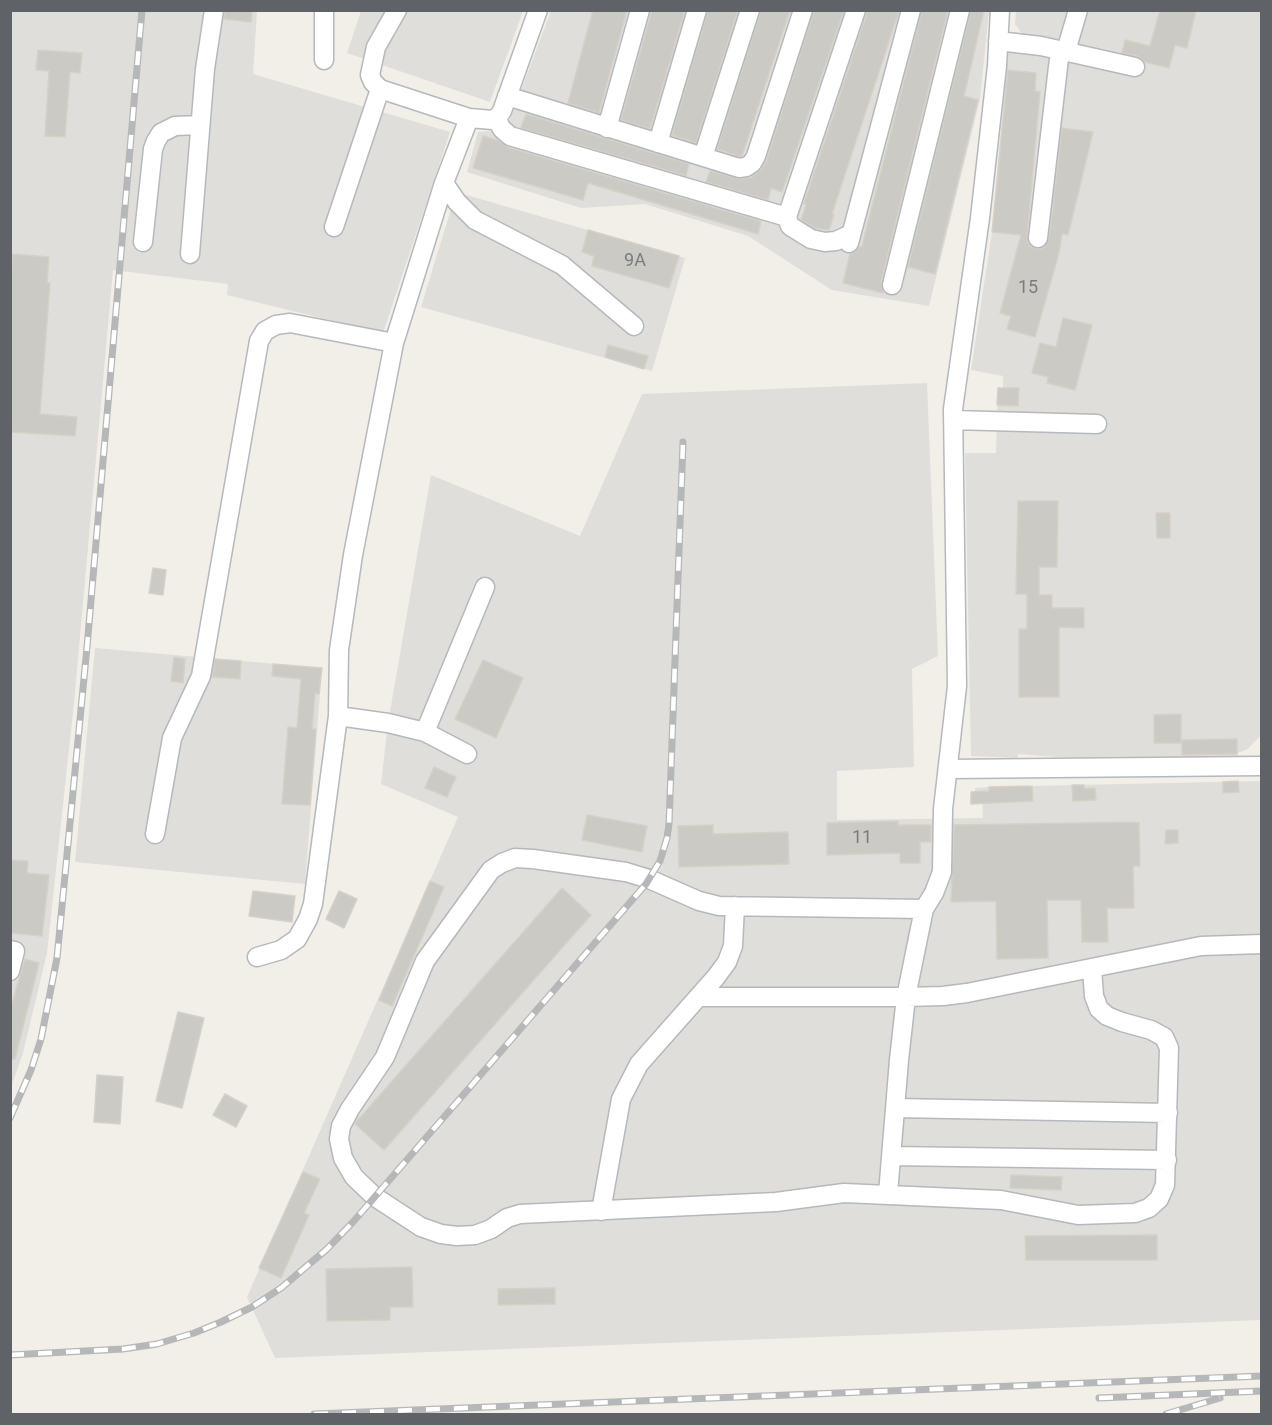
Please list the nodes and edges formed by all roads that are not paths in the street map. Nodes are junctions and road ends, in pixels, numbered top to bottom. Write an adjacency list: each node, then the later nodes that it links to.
1 (214, 10): 22 (lane)
2 (324, 10): 16 (lane)
3 (397, 10): 18 (lane)
4 (538, 10): 19 (lane)
5 (640, 10): 23 (lane)
6 (697, 10): 24 (lane)
7 (750, 10): 25 (lane)
8 (803, 10): 25 (lane)
9 (856, 10): 27 (lane)
10 (911, 10): 27 (lane)
11 (960, 10): 32 (lane)
12 (1000, 10): 14 (lane)
13 (1078, 10): 15 (lane)
14 (998, 41): 15 (lane); 35 (lane)
15 (1063, 51): 17 (lane); 29 (lane)
16 (324, 60)
17 (1135, 67)
18 (380, 88): 20 (lane); 28 (lane)
19 (507, 96): 21 (lane); 23 (lane)
20 (469, 118): 21 (lane); 26 (lane)
21 (496, 118): 27 (lane)
22 (200, 125): 30 (lane); 31 (lane)
23 (607, 128): 24 (lane)
24 (658, 143): 25 (lane)
25 (703, 157)
26 (444, 183): 33 (lane); 34 (lane)
27 (787, 217)
28 (334, 227)
29 (1038, 238)
30 (143, 242)
31 (190, 254)
32 (892, 285)
33 (634, 326)
34 (394, 344): 38 (lane); 43 (lane)
35 (953, 420): 36 (lane); 42 (lane)
36 (1097, 424)
37 (485, 587): 39 (lane)
38 (338, 716): 39 (lane); 48 (lane)
39 (424, 732): 40 (lane)
40 (467, 754)
41 (1262, 766): 42 (lane)
42 (948, 769): 45 (lane)
43 (155, 834)
44 (735, 906): 45 (lane); 51 (lane); 58 (lane)
45 (924, 909): 52 (lane)
46 (1262, 944): 49 (lane)
47 (10, 950): 50 (lane)
48 (257, 957)
49 (1092, 968): 52 (lane); 54 (lane)
50 (10, 971)
51 (698, 997): 52 (lane); 58 (lane)
52 (906, 998): 53 (lane)
53 (895, 1108): 54 (lane); 55 (lane)
54 (1168, 1113): 56 (lane)
55 (891, 1156): 56 (lane); 57 (lane)
56 (1167, 1160): 57 (lane)
57 (888, 1194): 58 (lane)
58 (601, 1211)

